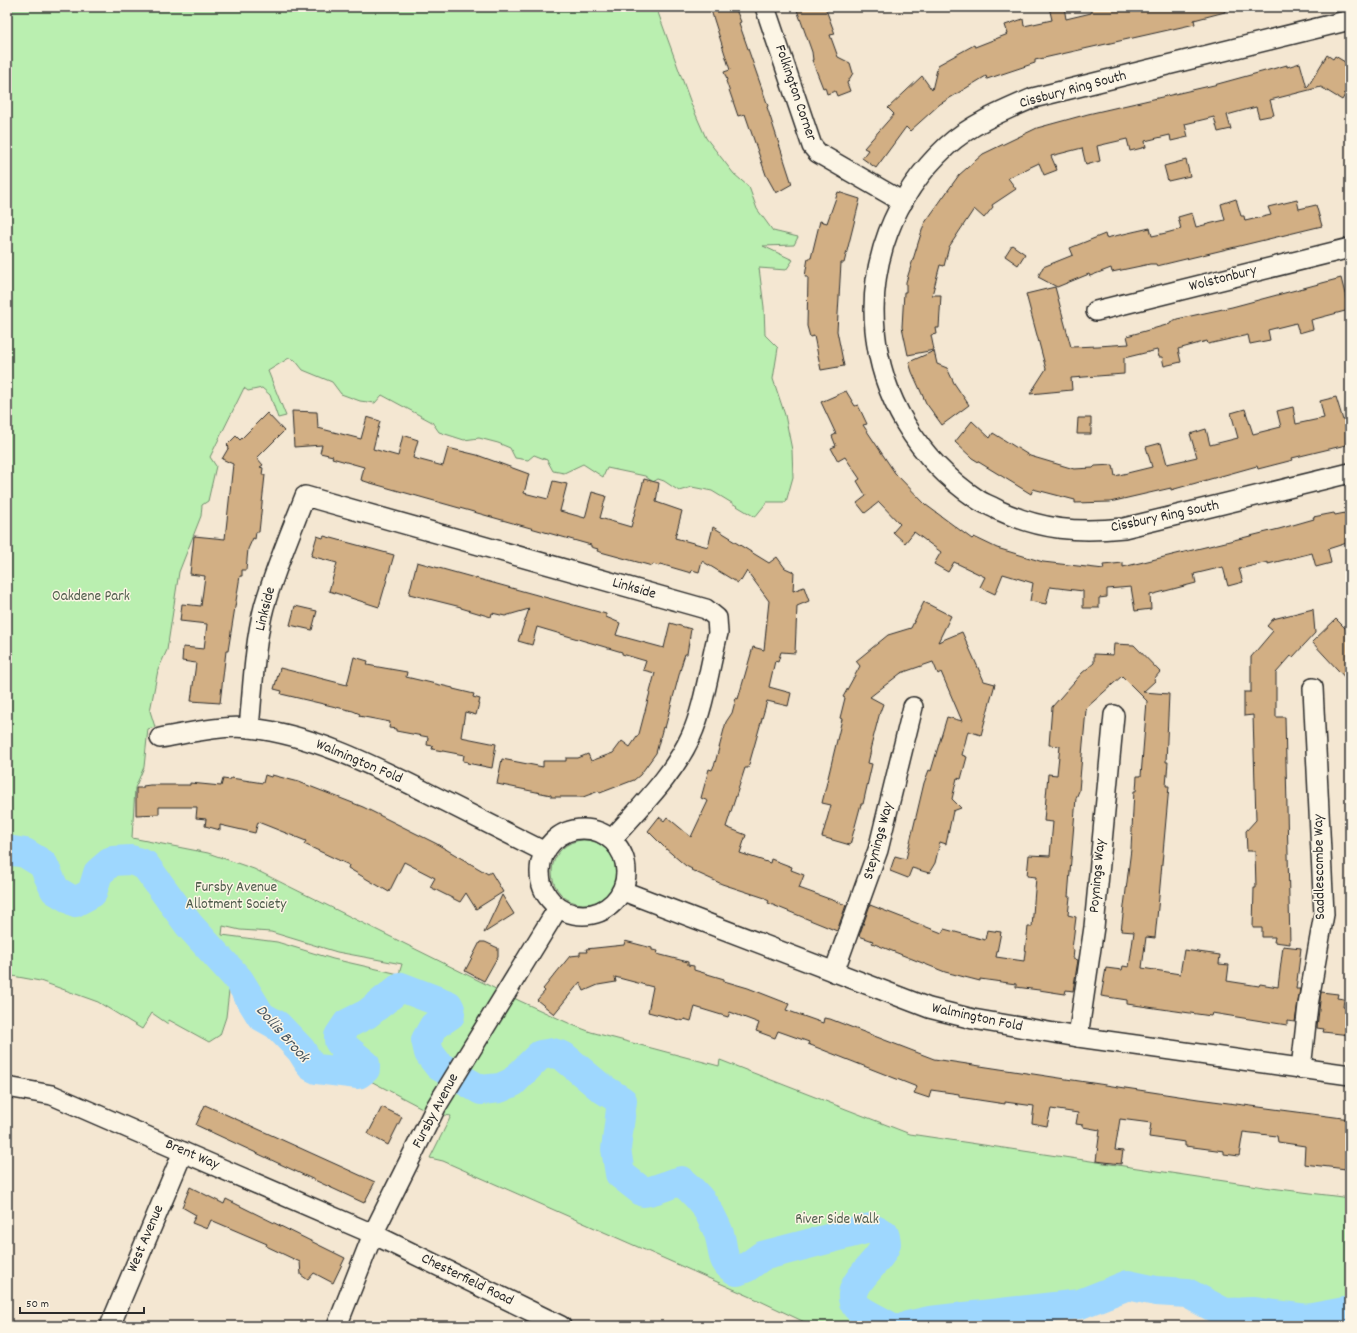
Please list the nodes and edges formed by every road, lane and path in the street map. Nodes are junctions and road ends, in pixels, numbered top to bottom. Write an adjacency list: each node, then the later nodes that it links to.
1 (765, 7): 3 (street, Folkington Corner)
2 (1350, 20): 3 (street, Cissbury Ring South)
3 (903, 202): 6 (street, Cissbury Ring South)
4 (1350, 248): 5 (street, Wolstonbury)
5 (1096, 311)
6 (1350, 473)
7 (1313, 688): 18 (street, Saddlescombe Way)
8 (912, 707): 16 (street, Steynings Way)
9 (1114, 715): 17 (street, Poynings Way)
10 (249, 728): 11 (street, Walmington Fold); 12 (street, Linkside); 13 (street, Walmington Fold)
11 (160, 738)
12 (612, 839): 13 (street); 14 (street)
13 (545, 852): 15 (street)
14 (623, 891): 15 (street); 16 (street, Walmington Fold)
15 (558, 908): 22 (street, Fursby Avenue)
16 (834, 972): 17 (street, Walmington Fold)
17 (1078, 1037): 18 (street, Walmington Fold)
18 (1301, 1069): 19 (street, Walmington Fold)
19 (1350, 1075)
20 (7, 1087): 21 (street, Brent Way)
21 (183, 1152): 22 (street, Brent Way); 23 (street, West Avenue)
22 (373, 1234): 24 (street, Fursby Avenue); 25 (street, Chesterfield Road)
23 (110, 1326)
24 (337, 1326)
25 (561, 1326)

